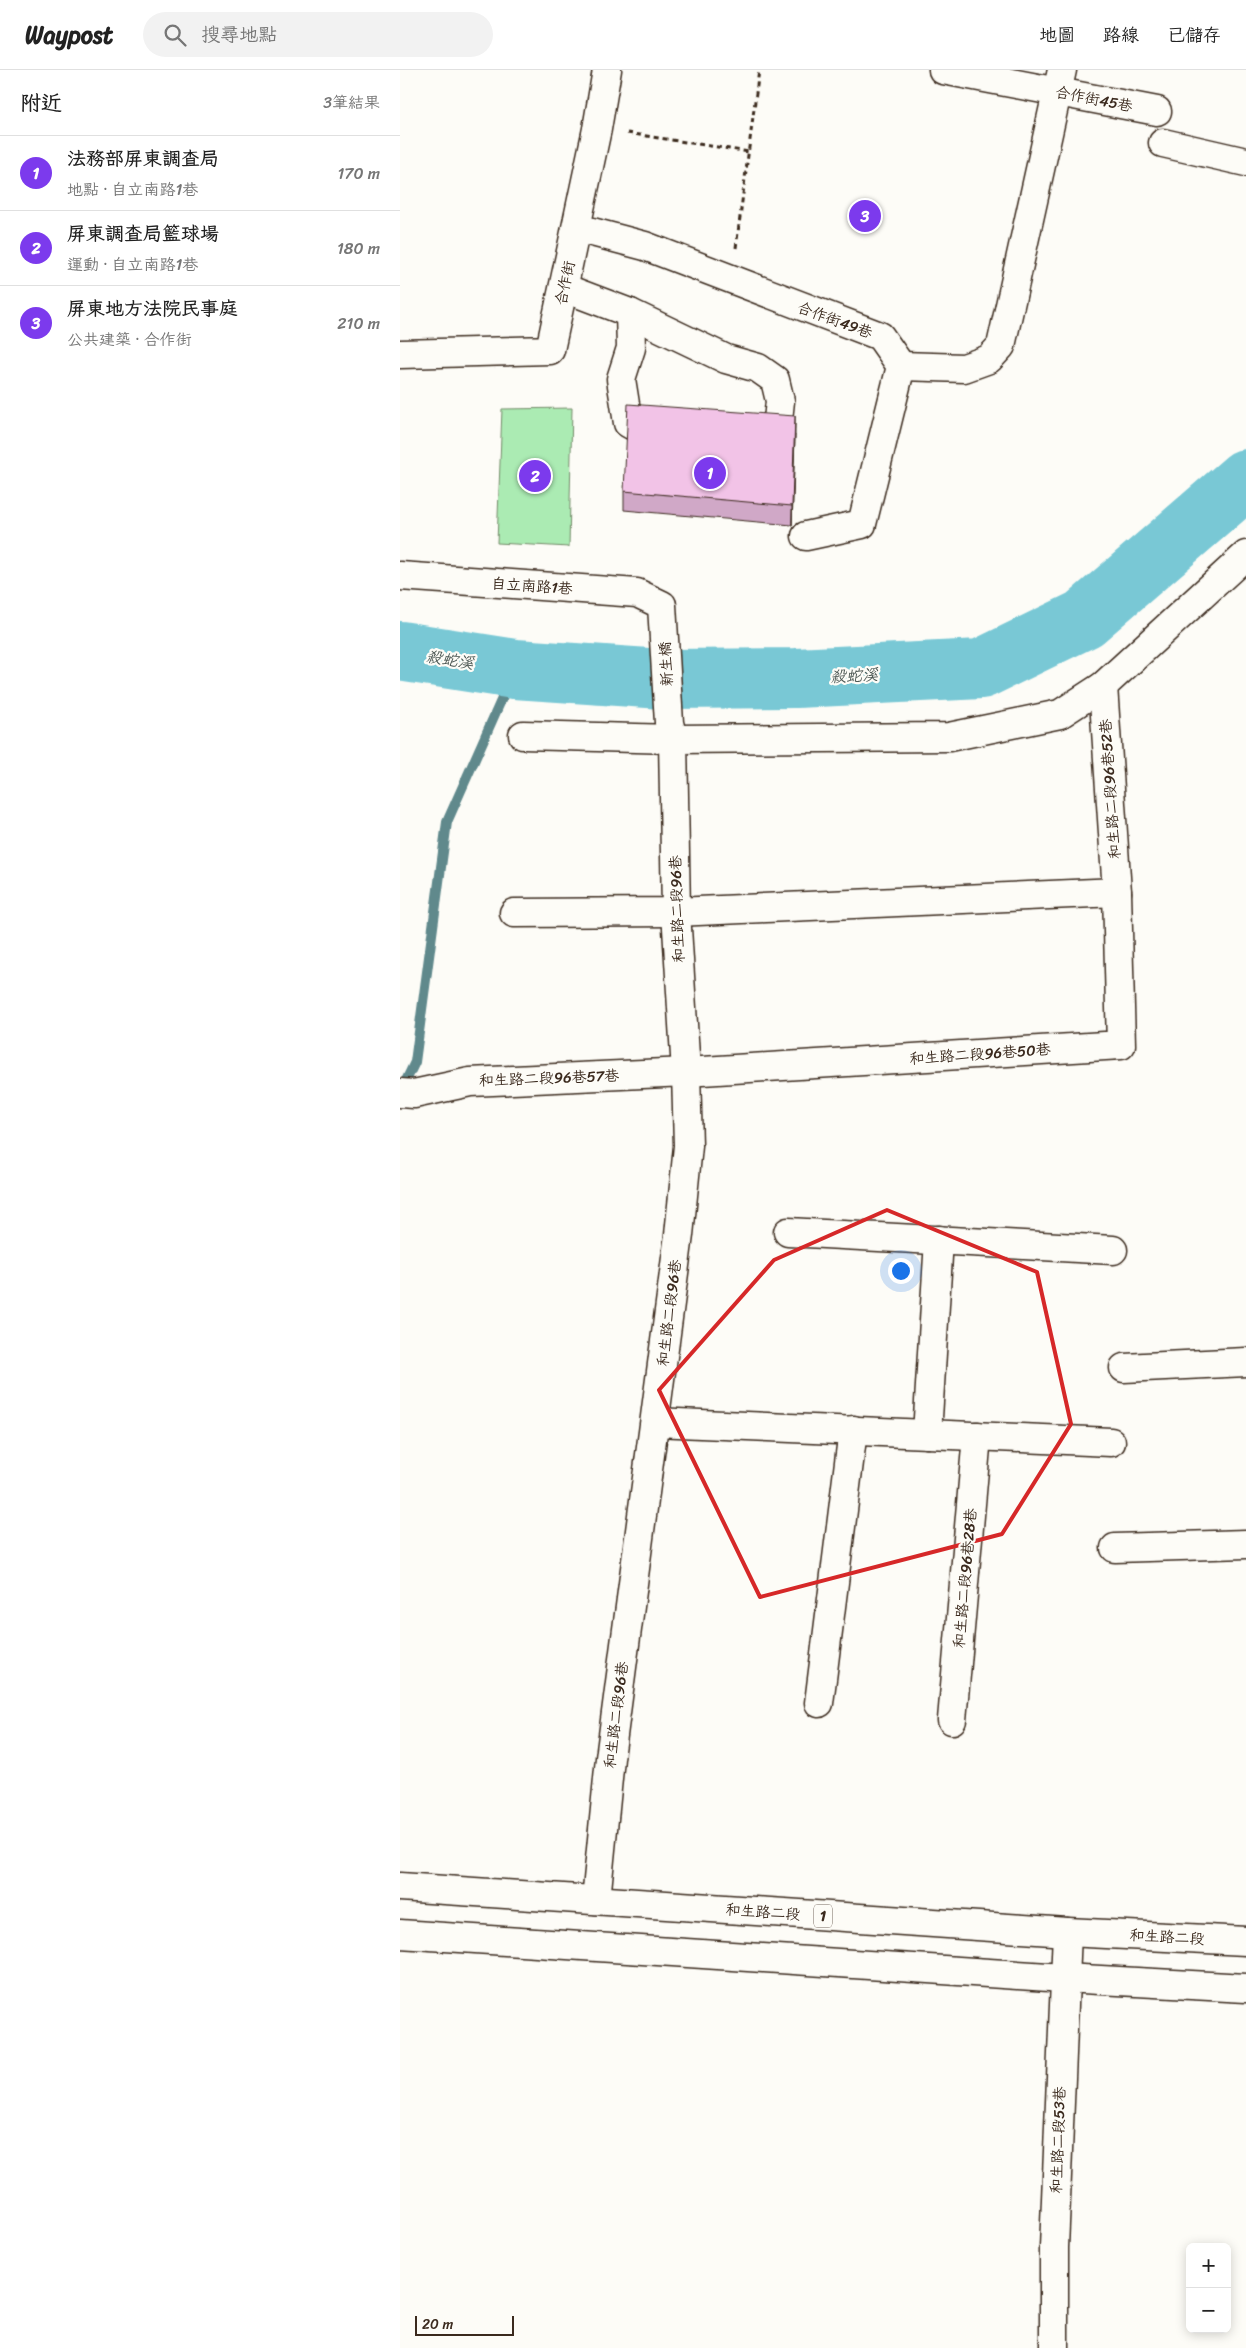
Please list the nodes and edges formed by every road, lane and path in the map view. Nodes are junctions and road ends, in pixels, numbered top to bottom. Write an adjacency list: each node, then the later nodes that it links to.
1 (606, 70): 6 (street, 合作街)
2 (759, 70): 8 (path)
3 (943, 70): 4 (street, 合作街45巷)
4 (1060, 81): 5 (street, 合作街45巷); 15 (street)
5 (1157, 111)
6 (597, 129): 8 (path); 10 (street, 合作街)
7 (1163, 143): 9 (street)
8 (749, 152): 11 (path)
9 (1246, 162)
10 (577, 228): 11 (street, 合作街49巷); 12 (street, 合作街)
11 (732, 281): 15 (street, 合作街49巷)
12 (564, 288): 13 (street); 14 (street, 合作街)
13 (630, 313): 16 (street); 17 (street)
14 (400, 354)
15 (902, 366): 18 (street)
16 (684, 438)
17 (732, 440)
18 (806, 536)
19 (1246, 555): 22 (street)
20 (400, 576): 21 (street, 自立南路1巷)
21 (662, 605): 23 (street, 新生橋)
22 (1103, 686): 23 (street); 25 (street, 和生路二段96巷52巷)
23 (671, 731): 24 (street); 26 (street, 和生路二段96巷)
24 (523, 735)
25 (1117, 892): 26 (street); 28 (street, 和生路二段96巷50巷)
26 (676, 912): 27 (street); 28 (street, 和生路二段96巷)
27 (514, 913)
28 (686, 1072): 29 (street, 和生路二段96巷57巷); 35 (street, 和生路二段96巷)
29 (407, 1094)
30 (788, 1232): 31 (street)
31 (939, 1240): 32 (street); 37 (street)
32 (1113, 1250)
33 (1246, 1362): 34 (street)
34 (1124, 1368)
35 (655, 1422): 36 (street); 45 (street, 和生路二段96巷)
36 (853, 1430): 37 (street); 42 (street)
37 (928, 1434): 38 (street)
38 (977, 1436): 39 (street); 43 (street, 和生路二段96巷28巷)
39 (1111, 1442)
40 (1246, 1544): 41 (street)
41 (1114, 1548)
42 (819, 1703)
43 (952, 1720)
44 (400, 1887): 45 (street, 和生路二段 / 1)
45 (596, 1900): 46 (street, 和生路二段 / 1)
46 (1067, 1932): 48 (street, 和生路二段 / 1); 49 (street, 和生路二段53巷)
47 (400, 1934): 49 (street)
48 (1246, 1941)
49 (1064, 1978): 50 (street); 51 (street, 和生路二段53巷)
50 (1246, 1988)
51 (1054, 2348)

